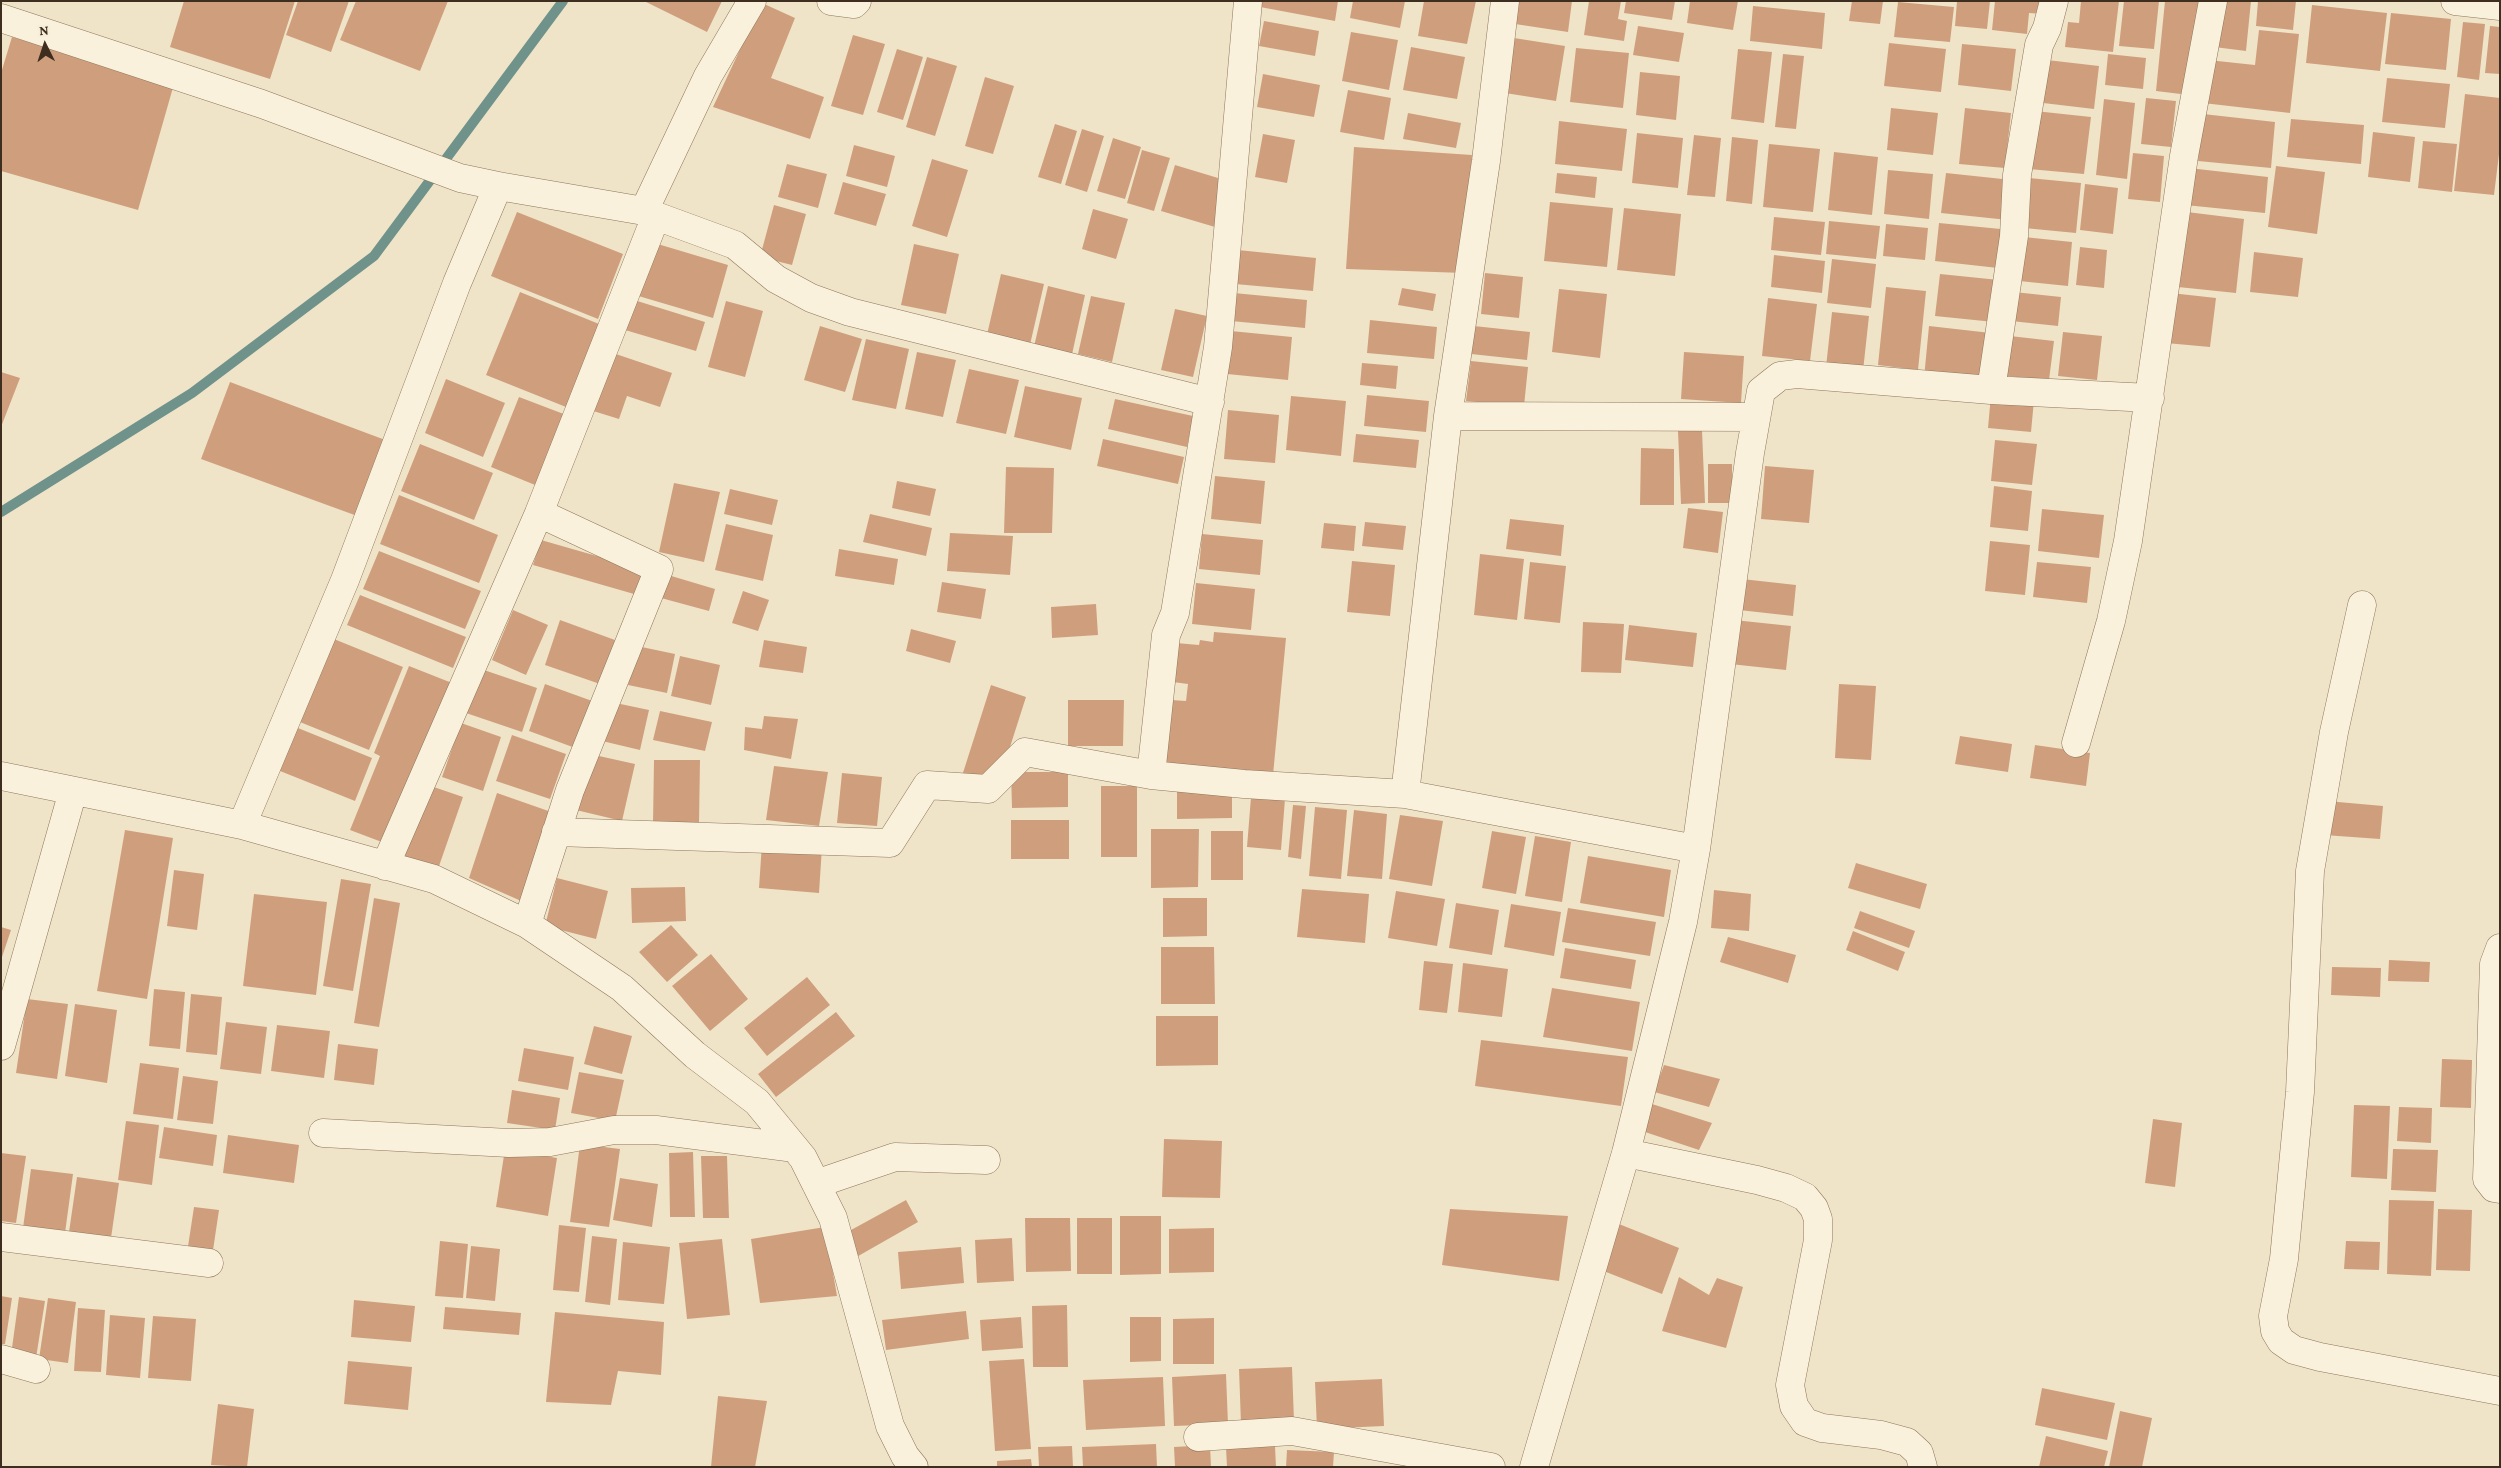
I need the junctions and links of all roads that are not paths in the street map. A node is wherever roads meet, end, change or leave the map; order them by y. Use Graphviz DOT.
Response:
graph roads {
  1 [pos="752,1"];
  2 [pos="830,1"];
  3 [pos="857,1"];
  4 [pos="1248,1"];
  5 [pos="1506,1"];
  6 [pos="2054,1"];
  7 [pos="2213,1"];
  8 [pos="2455,1"];
  9 [pos="2500,6"];
  10 [pos="1,18"];
  11 [pos="498,186"];
  12 [pos="650,214"];
  13 [pos="1991,390"];
  14 [pos="2150,398"];
  15 [pos="1210,402"];
  16 [pos="1448,416"];
  17 [pos="1755,417"];
  18 [pos="539,514"];
  19 [pos="2362,605"];
  20 [pos="2076,743"];
  21 [pos="1151,775"];
  22 [pos="1,776"];
  23 [pos="73,791"];
  24 [pos="1405,794"];
  25 [pos="242,825"];
  26 [pos="556,832"];
  27 [pos="1696,849"];
  28 [pos="385,866"];
  29 [pos="527,924"];
  30 [pos="2500,948"];
  31 [pos="1,1046"];
  32 [pos="323,1133"];
  33 [pos="795,1148"];
  34 [pos="1626,1153"];
  35 [pos="986,1160"];
  36 [pos="816,1184"];
  37 [pos="2500,1189"];
  38 [pos="1,1237"];
  39 [pos="209,1263"];
  40 [pos="1,1359"];
  41 [pos="36,1369"];
  42 [pos="2500,1392"];
  43 [pos="1198,1437"];
  44 [pos="914,1467"];
  45 [pos="1491,1467"];
  46 [pos="1534,1467"];
  47 [pos="1923,1467"];
  1 -- 12 [label="street"];
  2 -- 3 [label="street"];
  4 -- 15 [label="street"];
  5 -- 16 [label="street"];
  6 -- 13 [label="street"];
  7 -- 14 [label="street"];
  8 -- 9 [label="street"];
  10 -- 11 [label="street"];
  11 -- 12 [label="street"];
  11 -- 25 [label="street"];
  12 -- 15 [label="street"];
  12 -- 18 [label="street"];
  13 -- 14 [label="street"];
  13 -- 17 [label="street"];
  14 -- 20 [label="street"];
  15 -- 21 [label="street"];
  16 -- 17 [label="street"];
  16 -- 24 [label="street"];
  17 -- 27 [label="street"];
  18 -- 26 [label="street"];
  18 -- 28 [label="street"];
  19 -- 42 [label="street"];
  21 -- 24 [label="street"];
  21 -- 26 [label="street"];
  22 -- 23 [label="street"];
  23 -- 25 [label="street"];
  23 -- 31 [label="street"];
  24 -- 27 [label="street"];
  25 -- 28 [label="street"];
  26 -- 29 [label="street"];
  27 -- 34 [label="street"];
  28 -- 29 [label="street"];
  29 -- 33 [label="street"];
  30 -- 37 [label="street"];
  32 -- 33 [label="street"];
  33 -- 36 [label="street"];
  34 -- 46 [label="street"];
  34 -- 47 [label="street"];
  35 -- 36 [label="street"];
  36 -- 44 [label="street"];
  38 -- 39 [label="street"];
  40 -- 41 [label="street"];
  43 -- 45 [label="street"];
}
